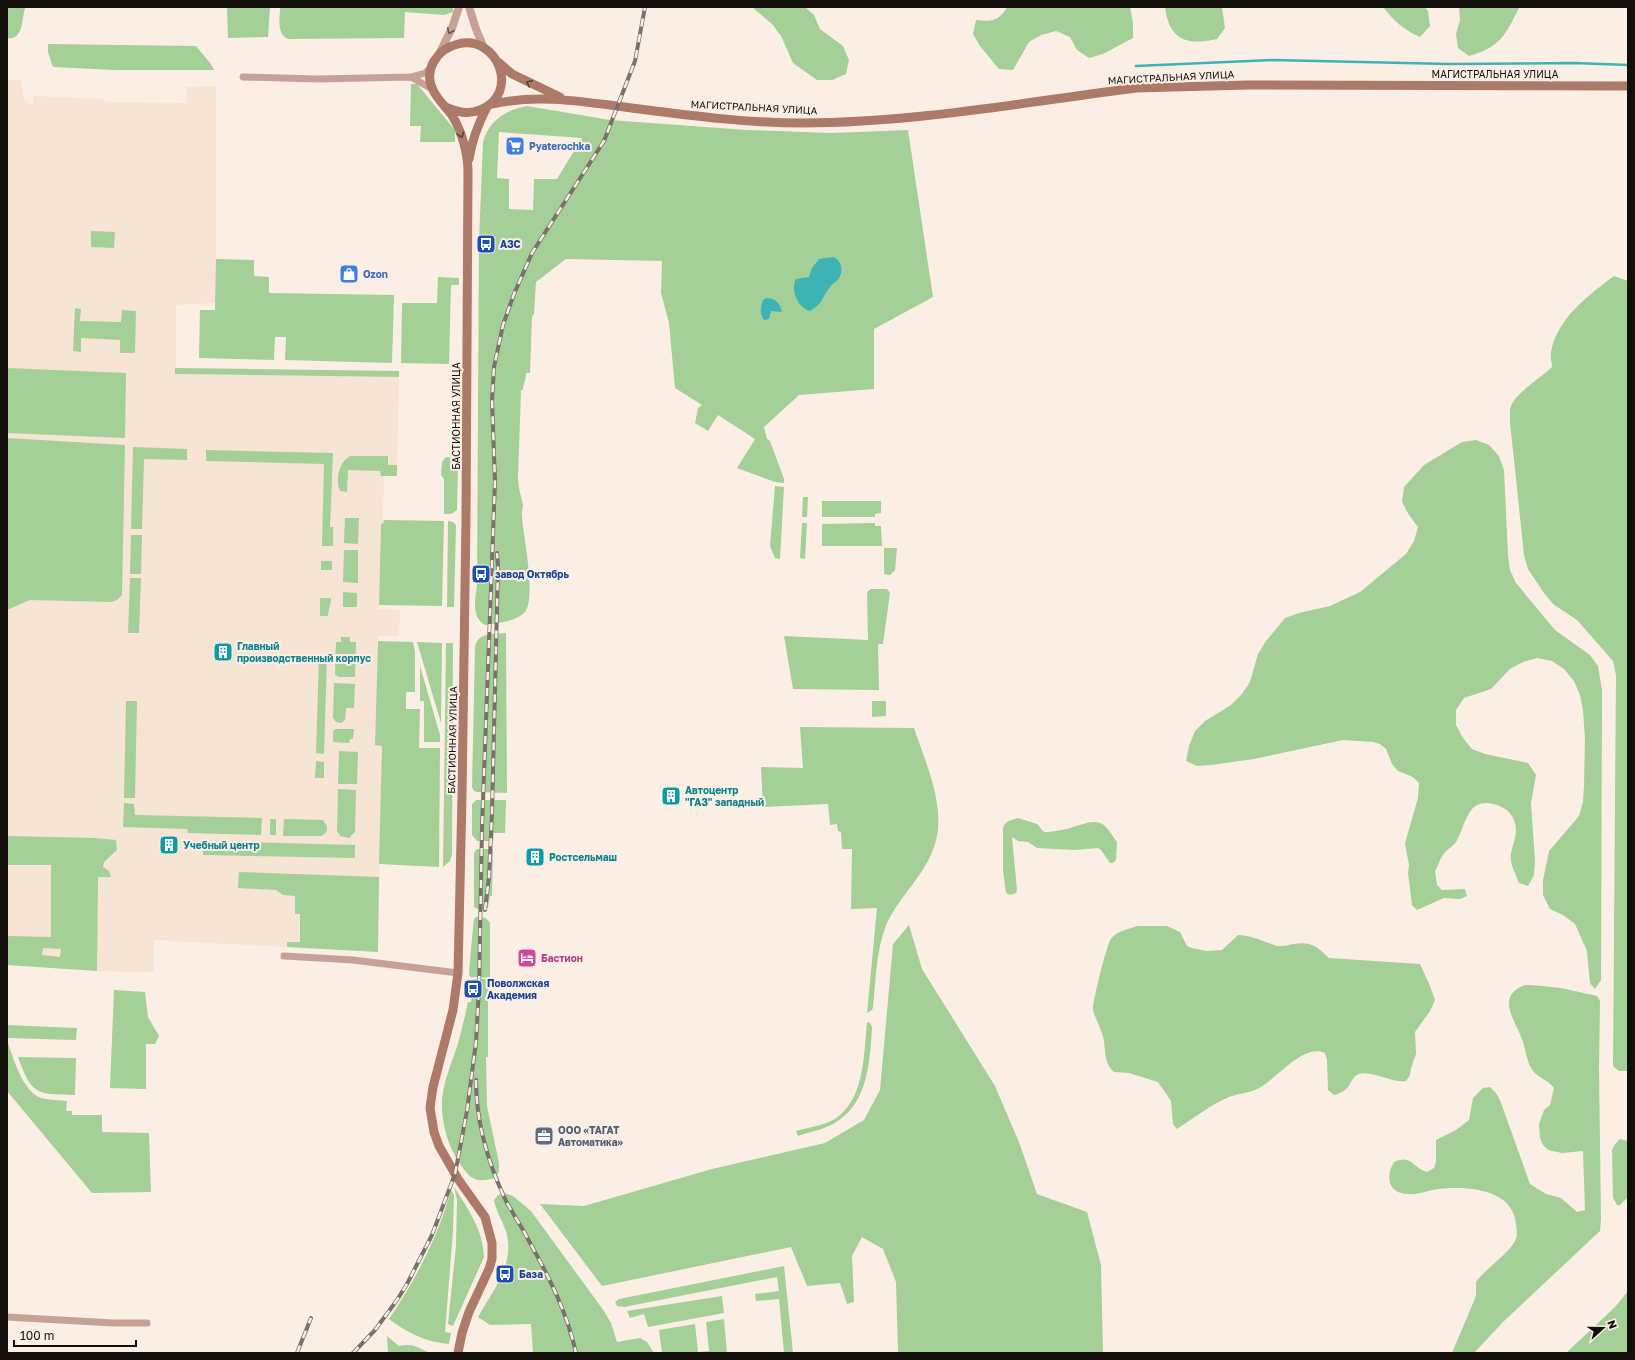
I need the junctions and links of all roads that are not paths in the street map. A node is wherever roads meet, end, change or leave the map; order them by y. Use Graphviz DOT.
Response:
graph roads {
  1 [pos="459,7"];
  2 [pos="468,7"];
  3 [pos="484,48"];
  4 [pos="439,54"];
  5 [pos="497,62"];
  6 [pos="430,69"];
  7 [pos="243,77"];
  8 [pos="411,77"];
  9 [pos="1628,86"];
  10 [pos="432,89"];
  11 [pos="565,99"];
  12 [pos="489,106"];
  13 [pos="445,107"];
  14 [pos="468,166"];
  15 [pos="284,956"];
  16 [pos="458,973"];
  17 [pos="7,1317"];
  18 [pos="147,1323"];
  19 [pos="458,1353"];
  1 -- 4 [label="street, one-way"];
  2 -- 3 [label="street"];
  3 -- 4 [label="main road"];
  3 -- 5 [label="main road"];
  4 -- 6 [label="main road"];
  11 -- 5 [label="main road, one-way"];
  5 -- 12 [label="main road"];
  6 -- 8 [label="street"];
  6 -- 10 [label="main road"];
  7 -- 8 [label="street"];
  8 -- 10 [label="street"];
  9 -- 11 [label="main road, МАГИСТРАЛЬНАЯ УЛИЦА"];
  10 -- 13 [label="main road"];
  11 -- 12 [label="main road"];
  12 -- 13 [label="main road"];
  12 -- 14 [label="main road"];
  13 -- 14 [label="main road, БАСТИОННАЯ УЛИЦА, one-way"];
  14 -- 16 [label="main road, БАСТИОННАЯ УЛИЦА"];
  15 -- 16 [label="street"];
  16 -- 19 [label="main road, БАСТИОННАЯ УЛИЦА"];
  17 -- 18 [label="street"];
}
